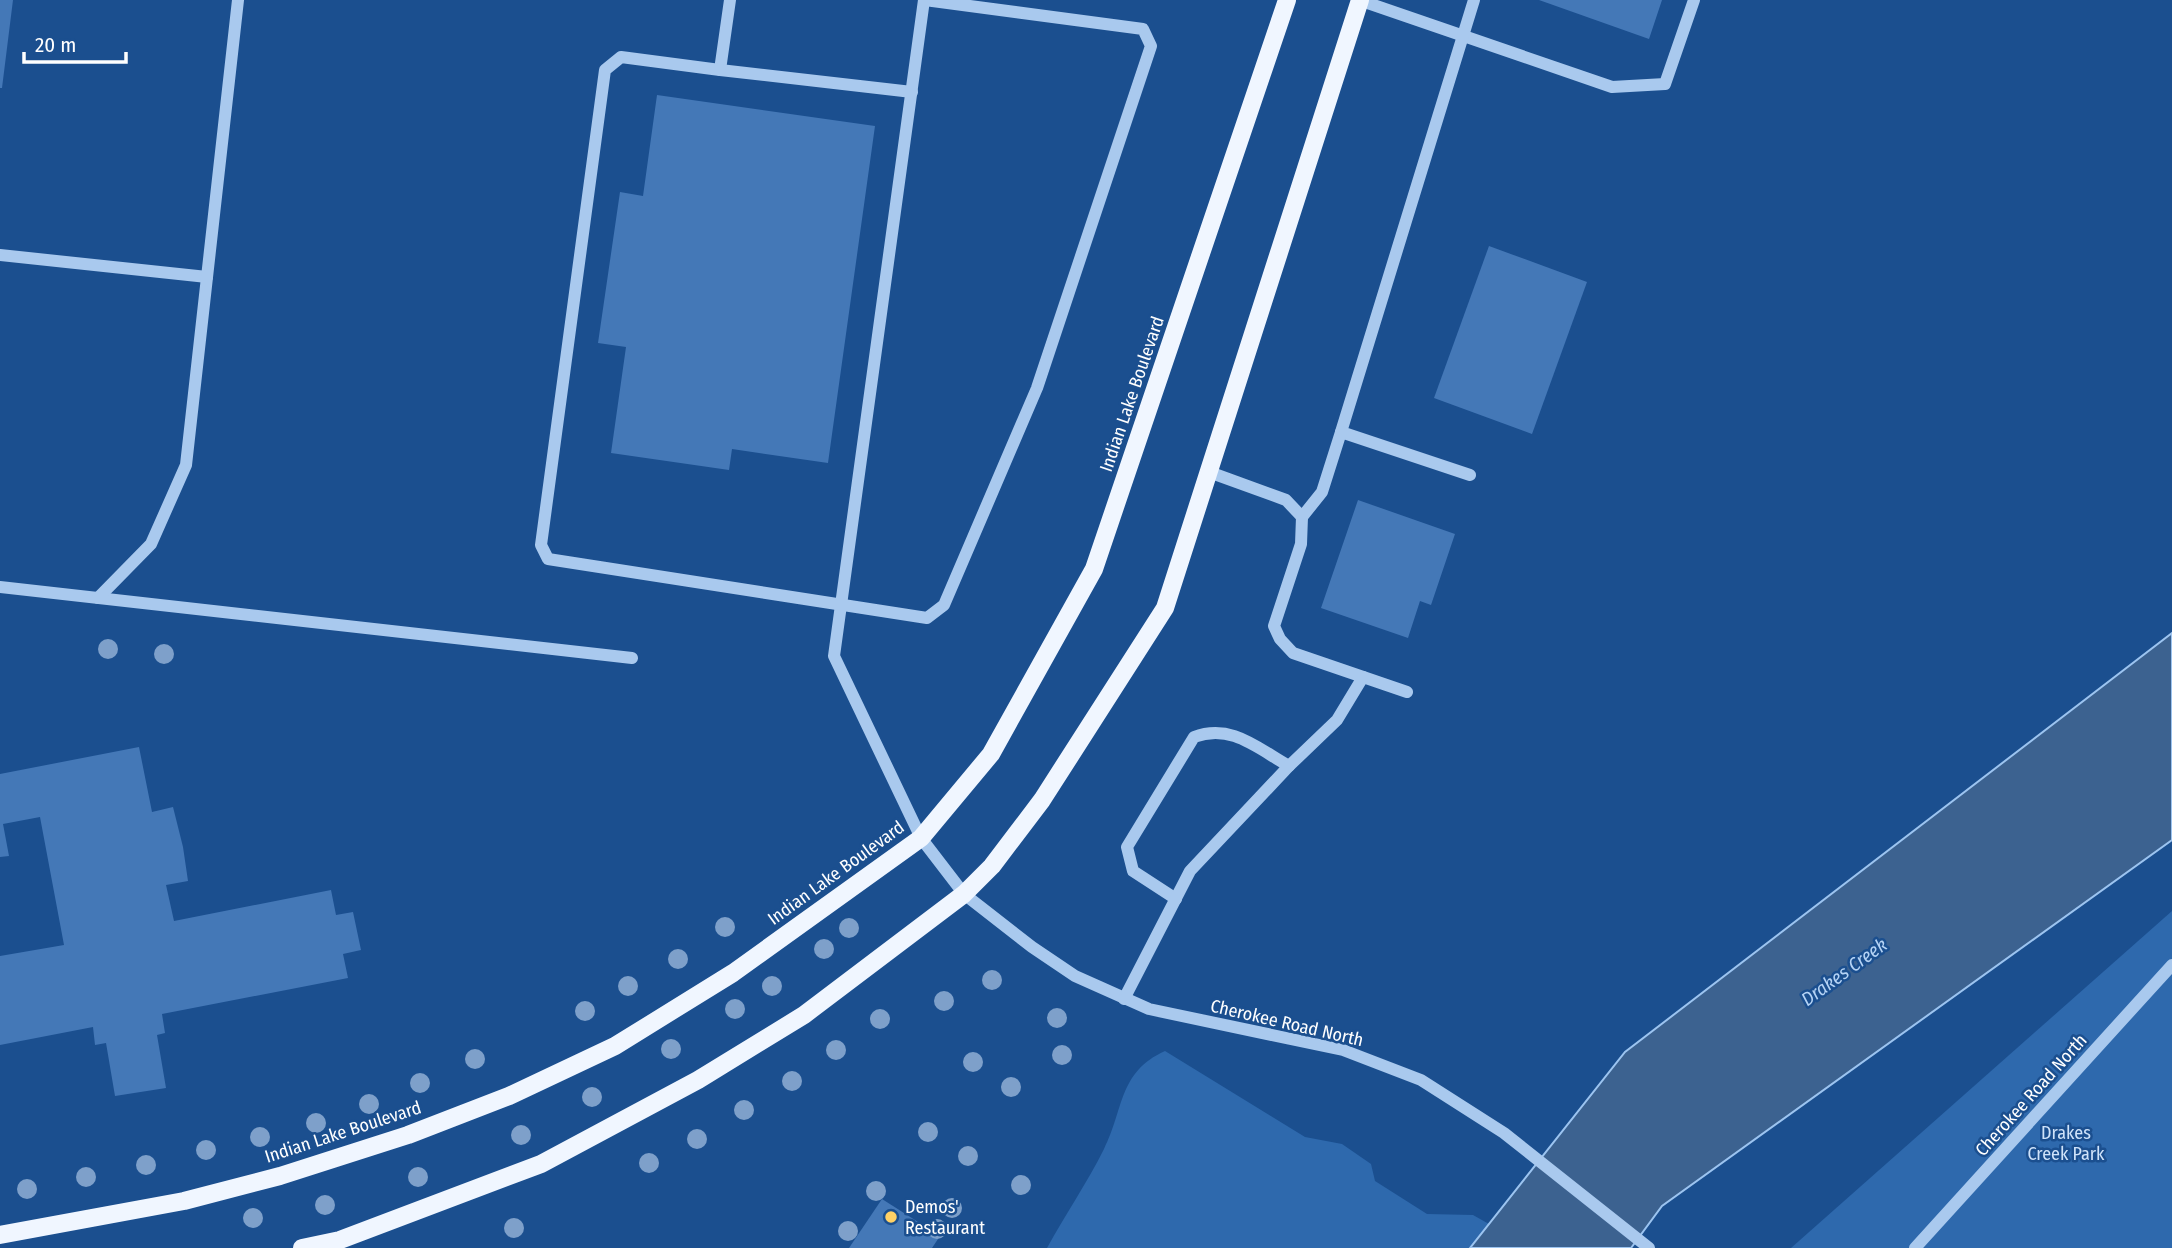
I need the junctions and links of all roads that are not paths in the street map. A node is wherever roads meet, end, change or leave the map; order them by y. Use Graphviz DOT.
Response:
graph roads {
  1 [pos="238,0"];
  2 [pos="730,0"];
  3 [pos="925,0"];
  4 [pos="1287,0"];
  5 [pos="1360,0"];
  6 [pos="1474,0"];
  7 [pos="1694,0"];
  8 [pos="1463,37"];
  9 [pos="720,70"];
  10 [pos="912,92"];
  11 [pos="0,256"];
  12 [pos="207,277"];
  13 [pos="1341,432"];
  14 [pos="1209,472"];
  15 [pos="1471,475"];
  16 [pos="1302,517"];
  17 [pos="0,587"];
  18 [pos="98,598"];
  19 [pos="839,604"];
  20 [pos="632,658"];
  21 [pos="1363,677"];
  22 [pos="1407,692"];
  23 [pos="1289,766"];
  24 [pos="921,838"];
  25 [pos="964,894"];
  26 [pos="1176,899"];
  27 [pos="2172,965"];
  28 [pos="1124,999"];
  29 [pos="0,1235"];
  30 [pos="302,1248"];
  31 [pos="1649,1248"];
  32 [pos="1915,1248"];
  1 -- 12 [label="street"];
  2 -- 9 [label="street"];
  3 -- 10 [label="street, Cherokee Road North"];
  3 -- 19 [label="street"];
  4 -- 24 [label="main road, Indian Lake Boulevard"];
  5 -- 8 [label="street"];
  5 -- 14 [label="main road"];
  6 -- 8 [label="street"];
  7 -- 8 [label="street"];
  8 -- 13 [label="street"];
  9 -- 10 [label="street"];
  9 -- 19 [label="street"];
  10 -- 19 [label="street, Cherokee Road North"];
  11 -- 12 [label="street"];
  12 -- 18 [label="street"];
  13 -- 15 [label="street"];
  13 -- 16 [label="street"];
  14 -- 16 [label="street"];
  14 -- 25 [label="main road"];
  16 -- 21 [label="street"];
  17 -- 18 [label="street"];
  18 -- 20 [label="street"];
  19 -- 24 [label="street, Cherokee Road North"];
  21 -- 22 [label="street"];
  21 -- 23 [label="street"];
  23 -- 26 [label="street"];
  23 -- 26 [label="street"];
  24 -- 25 [label="street, Cherokee Road North"];
  24 -- 29 [label="main road, Indian Lake Boulevard"];
  25 -- 28 [label="street, Cherokee Road North"];
  25 -- 30 [label="main road"];
  26 -- 28 [label="street"];
  27 -- 32 [label="street, Cherokee Road North"];
  28 -- 31 [label="street, Cherokee Road North"];
}
